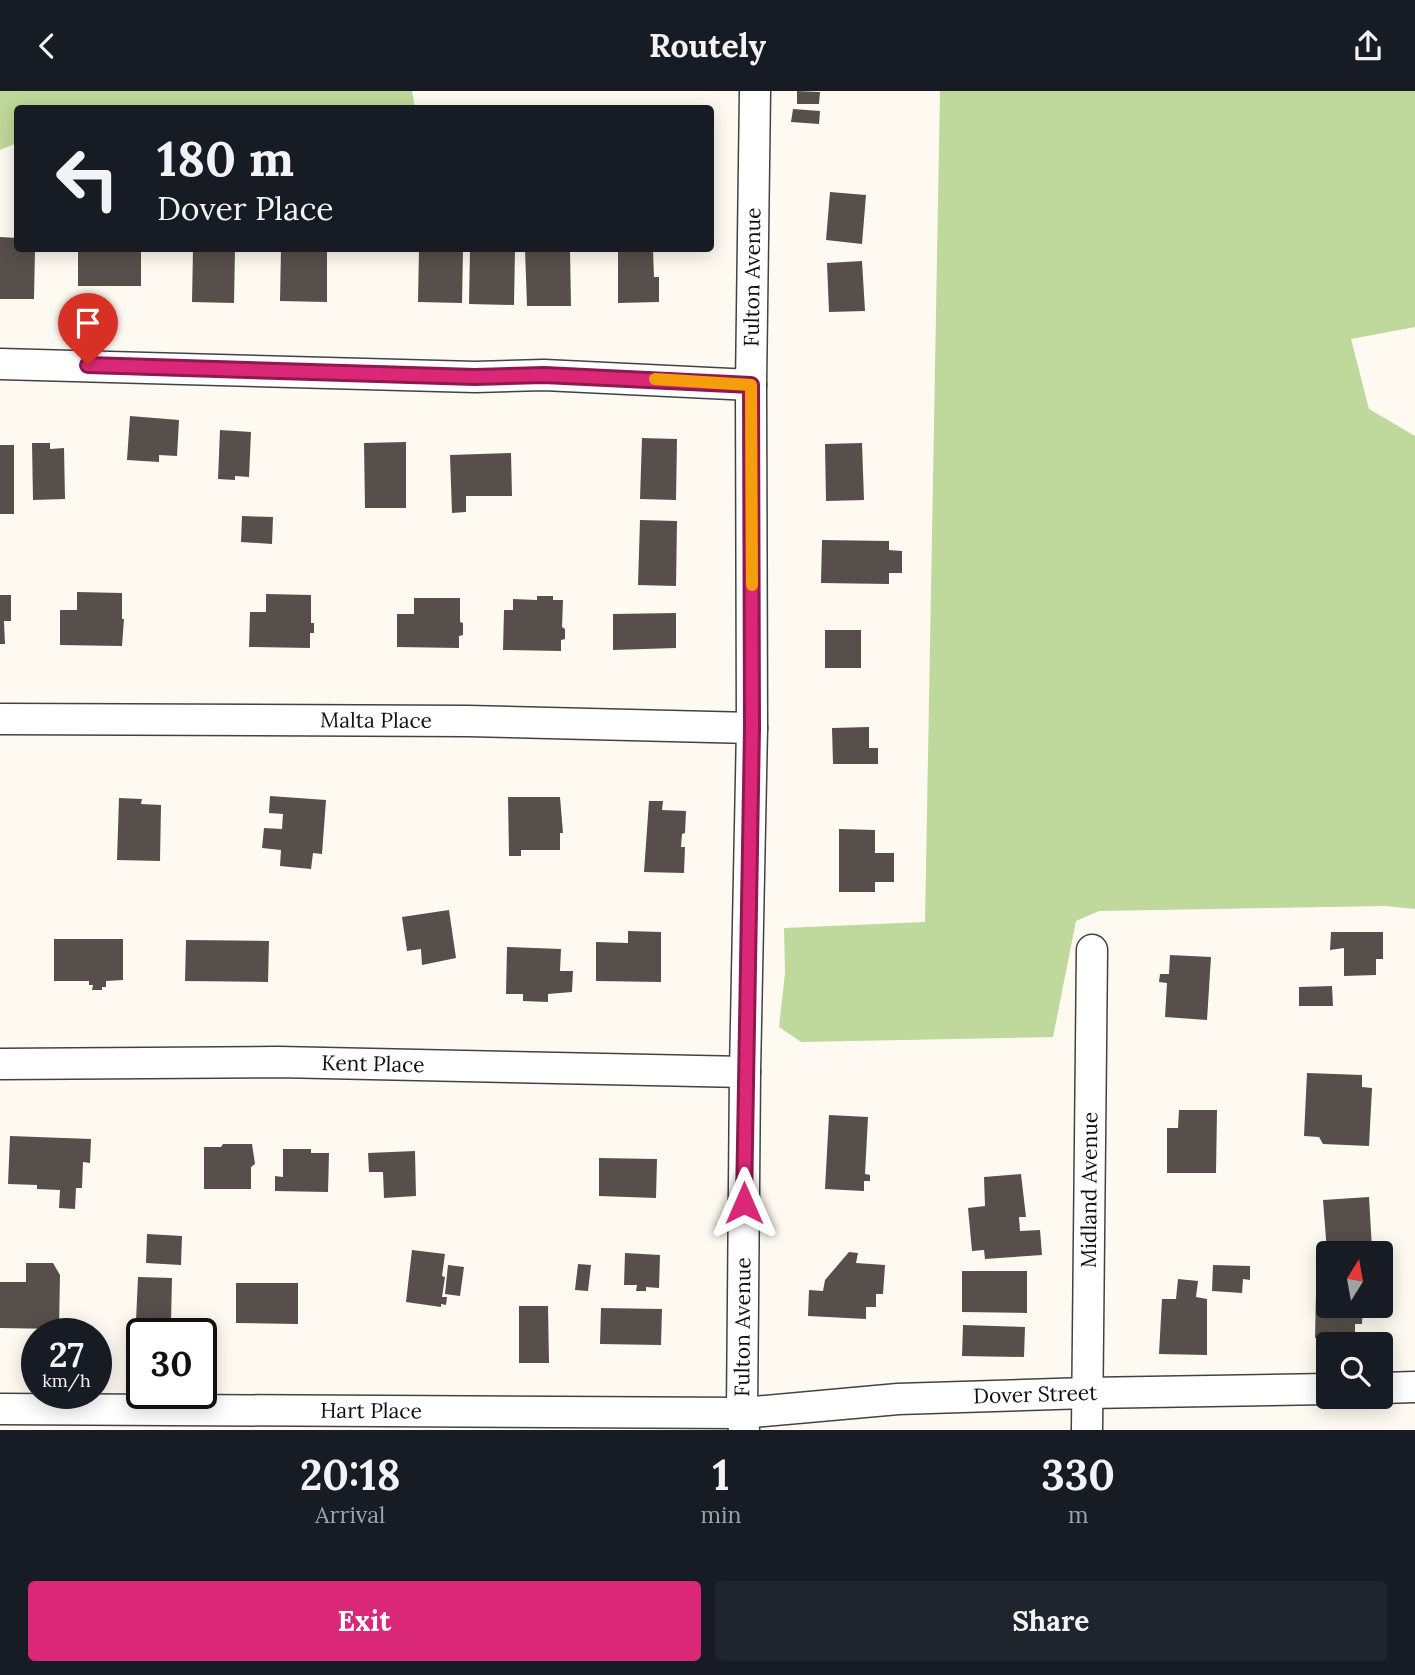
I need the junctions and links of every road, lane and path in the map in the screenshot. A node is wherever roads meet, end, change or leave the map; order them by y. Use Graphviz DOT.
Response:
graph roads {
  1 [pos="755,91"];
  2 [pos="0,364"];
  3 [pos="751,385"];
  4 [pos="0,719"];
  5 [pos="752,728"];
  6 [pos="1092,950"];
  7 [pos="0,1063"];
  8 [pos="745,1072"];
  9 [pos="1415,1387"];
  10 [pos="1393,1388"];
  11 [pos="1316,1389"];
  12 [pos="1087,1393"];
  13 [pos="0,1409"];
  14 [pos="743,1422"];
  15 [pos="1087,1430"];
  1 -- 3 [label="street, Fulton Avenue"];
  2 -- 3 [label="street"];
  3 -- 5 [label="street, Fulton Avenue"];
  4 -- 5 [label="street, Malta Place"];
  5 -- 8 [label="street, Fulton Avenue"];
  6 -- 12 [label="street, Midland Avenue"];
  7 -- 8 [label="street, Kent Place"];
  8 -- 14 [label="street, Fulton Avenue"];
  9 -- 10 [label="street"];
  11 -- 12 [label="street, Dover Street"];
  12 -- 14 [label="street, Dover Street"];
  12 -- 15 [label="street, Midland Avenue"];
  13 -- 14 [label="street, Hart Place"];
}
